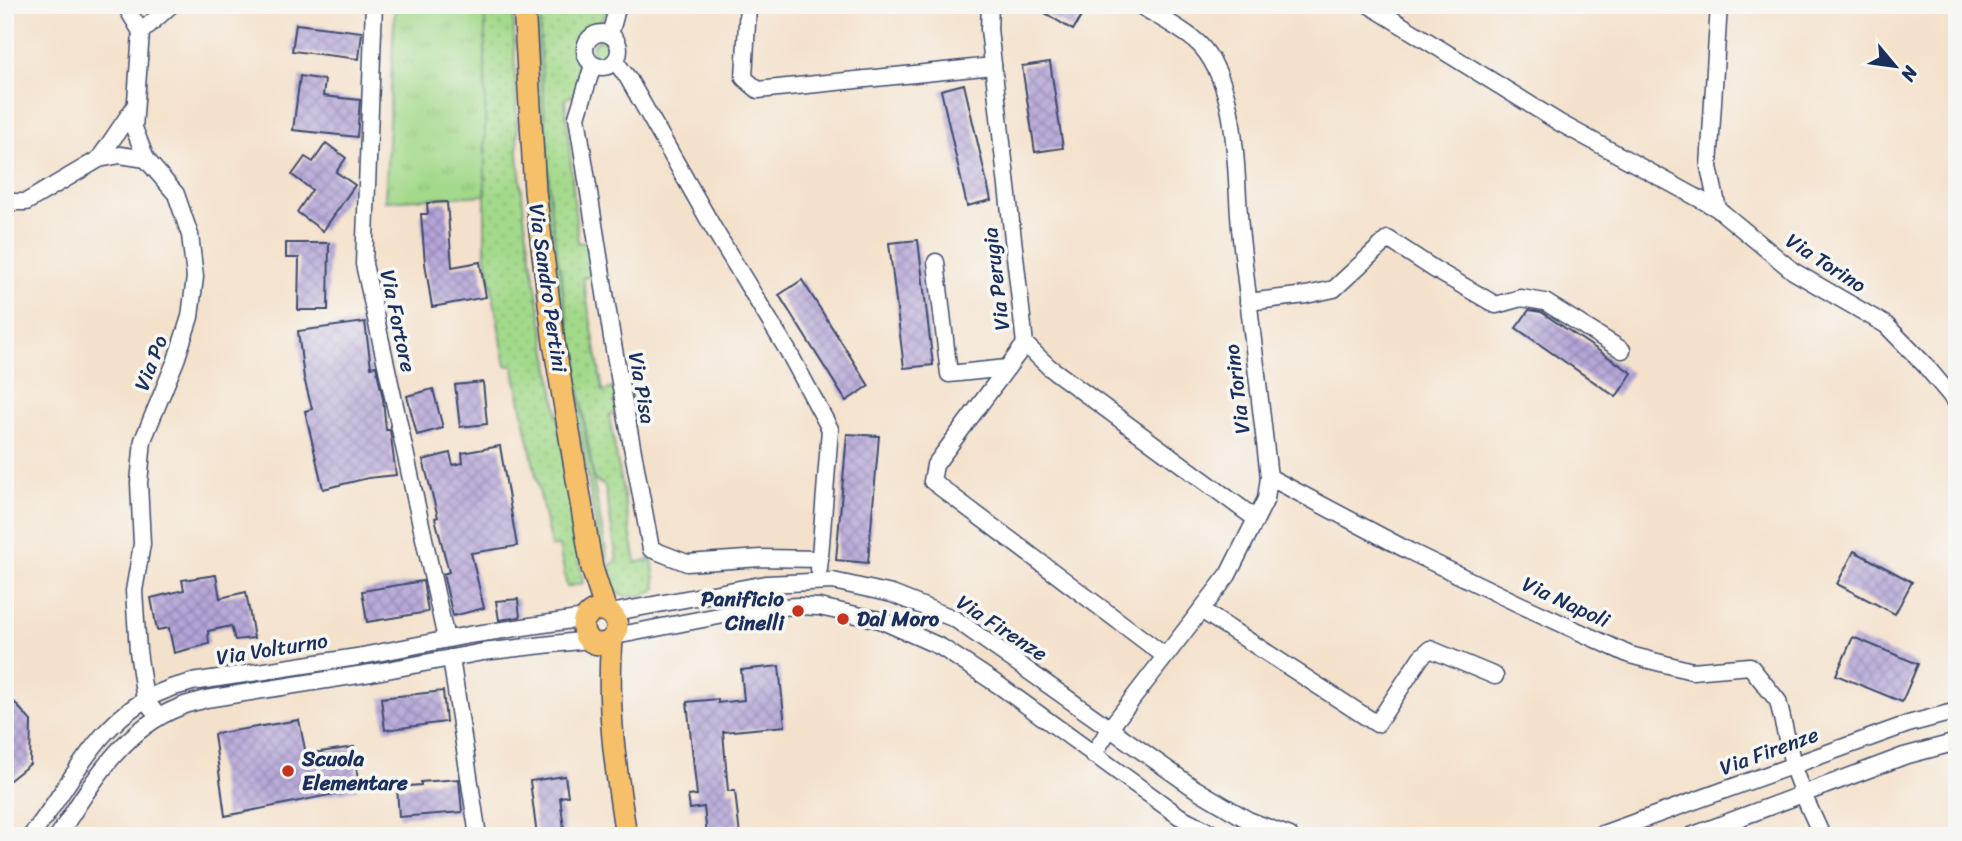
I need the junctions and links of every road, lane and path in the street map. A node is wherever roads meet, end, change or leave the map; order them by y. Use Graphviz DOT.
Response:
graph roads {
  1 [pos="125,5"];
  2 [pos="171,5"];
  3 [pos="374,5"];
  4 [pos="524,5"];
  5 [pos="618,5"];
  6 [pos="748,5"];
  7 [pos="990,5"];
  8 [pos="1139,5"];
  9 [pos="1369,5"];
  10 [pos="1719,5"];
  11 [pos="142,32"];
  12 [pos="610,36"];
  13 [pos="615,61"];
  14 [pos="593,65"];
  15 [pos="993,66"];
  16 [pos="136,105"];
  17 [pos="99,159"];
  18 [pos="146,159"];
  19 [pos="5,202"];
  20 [pos="1718,209"];
  21 [pos="936,262"];
  22 [pos="1248,302"];
  23 [pos="1025,344"];
  24 [pos="1622,351"];
  25 [pos="1007,368"];
  26 [pos="1957,403"];
  27 [pos="1269,477"];
  28 [pos="1256,519"];
  29 [pos="820,559"];
  30 [pos="818,582"];
  31 [pos="1200,610"];
  32 [pos="597,614"];
  33 [pos="446,639"];
  34 [pos="602,640"];
  35 [pos="1166,656"];
  36 [pos="450,658"];
  37 [pos="1495,676"];
  38 [pos="145,700"];
  39 [pos="1957,711"];
  40 [pos="159,717"];
  41 [pos="1110,728"];
  42 [pos="1957,742"];
  43 [pos="1093,755"];
  44 [pos="1794,769"];
  45 [pos="1803,794"];
  46 [pos="31,836"];
  47 [pos="58,836"];
  48 [pos="478,836"];
  49 [pos="626,836"];
  50 [pos="1217,836"];
  51 [pos="1290,836"];
  52 [pos="1597,836"];
  53 [pos="1691,836"];
  54 [pos="1822,836"];
  1 -- 11 [label="street"];
  2 -- 11 [label="street"];
  3 -- 33 [label="street, Via Fortore"];
  4 -- 32 [label="main road, Via Sandro Pertini"];
  5 -- 12 [label="street"];
  6 -- 15 [label="street"];
  7 -- 15 [label="street, Via Perugia"];
  8 -- 22 [label="street, Via Torino"];
  9 -- 20 [label="street, Via Torino"];
  10 -- 20 [label="street"];
  11 -- 16 [label="street, Via Po"];
  12 -- 13 [label="street"];
  12 -- 14 [label="street"];
  13 -- 14 [label="street"];
  13 -- 29 [label="street"];
  14 -- 29 [label="street, Via Pisa"];
  15 -- 23 [label="street, Via Perugia"];
  16 -- 17 [label="street"];
  16 -- 18 [label="street, Via Po"];
  17 -- 18 [label="street"];
  17 -- 19 [label="street"];
  18 -- 38 [label="street, Via Po"];
  20 -- 26 [label="street, Via Torino"];
  21 -- 25 [label="street"];
  22 -- 24 [label="street"];
  22 -- 27 [label="street, Via Torino"];
  23 -- 25 [label="street"];
  23 -- 28 [label="street, Via Perugia"];
  25 -- 35 [label="street"];
  27 -- 28 [label="street, Via Torino"];
  27 -- 44 [label="street, Via Napoli"];
  28 -- 31 [label="street, Via Torino"];
  29 -- 30 [label="street"];
  30 -- 32 [label="street, Via Firenze"];
  30 -- 41 [label="street, Via Firenze"];
  31 -- 35 [label="street, Via Torino"];
  31 -- 37 [label="street"];
  32 -- 33 [label="street, Via Volturno"];
  32 -- 34 [label="main road, Via Sandro Pertini"];
  32 -- 34 [label="main road, Via Sandro Pertini"];
  33 -- 38 [label="street, Via Volturno"];
  34 -- 36 [label="street, Via Volturno"];
  34 -- 43 [label="street"];
  34 -- 49 [label="main road, Via Sandro Pertini"];
  35 -- 41 [label="street, Via Torino"];
  36 -- 40 [label="street, Via Volturno"];
  36 -- 48 [label="street"];
  38 -- 40 [label="street"];
  38 -- 46 [label="street, Via Volturno"];
  39 -- 44 [label="street, Via Firenze"];
  40 -- 47 [label="street, Via Volturno"];
  41 -- 43 [label="street, Via Torino"];
  41 -- 51 [label="street, Via Firenze"];
  42 -- 45 [label="street"];
  43 -- 50 [label="street"];
  44 -- 45 [label="street"];
  44 -- 52 [label="street, Via Firenze"];
  45 -- 53 [label="street"];
  45 -- 54 [label="street"];
}
